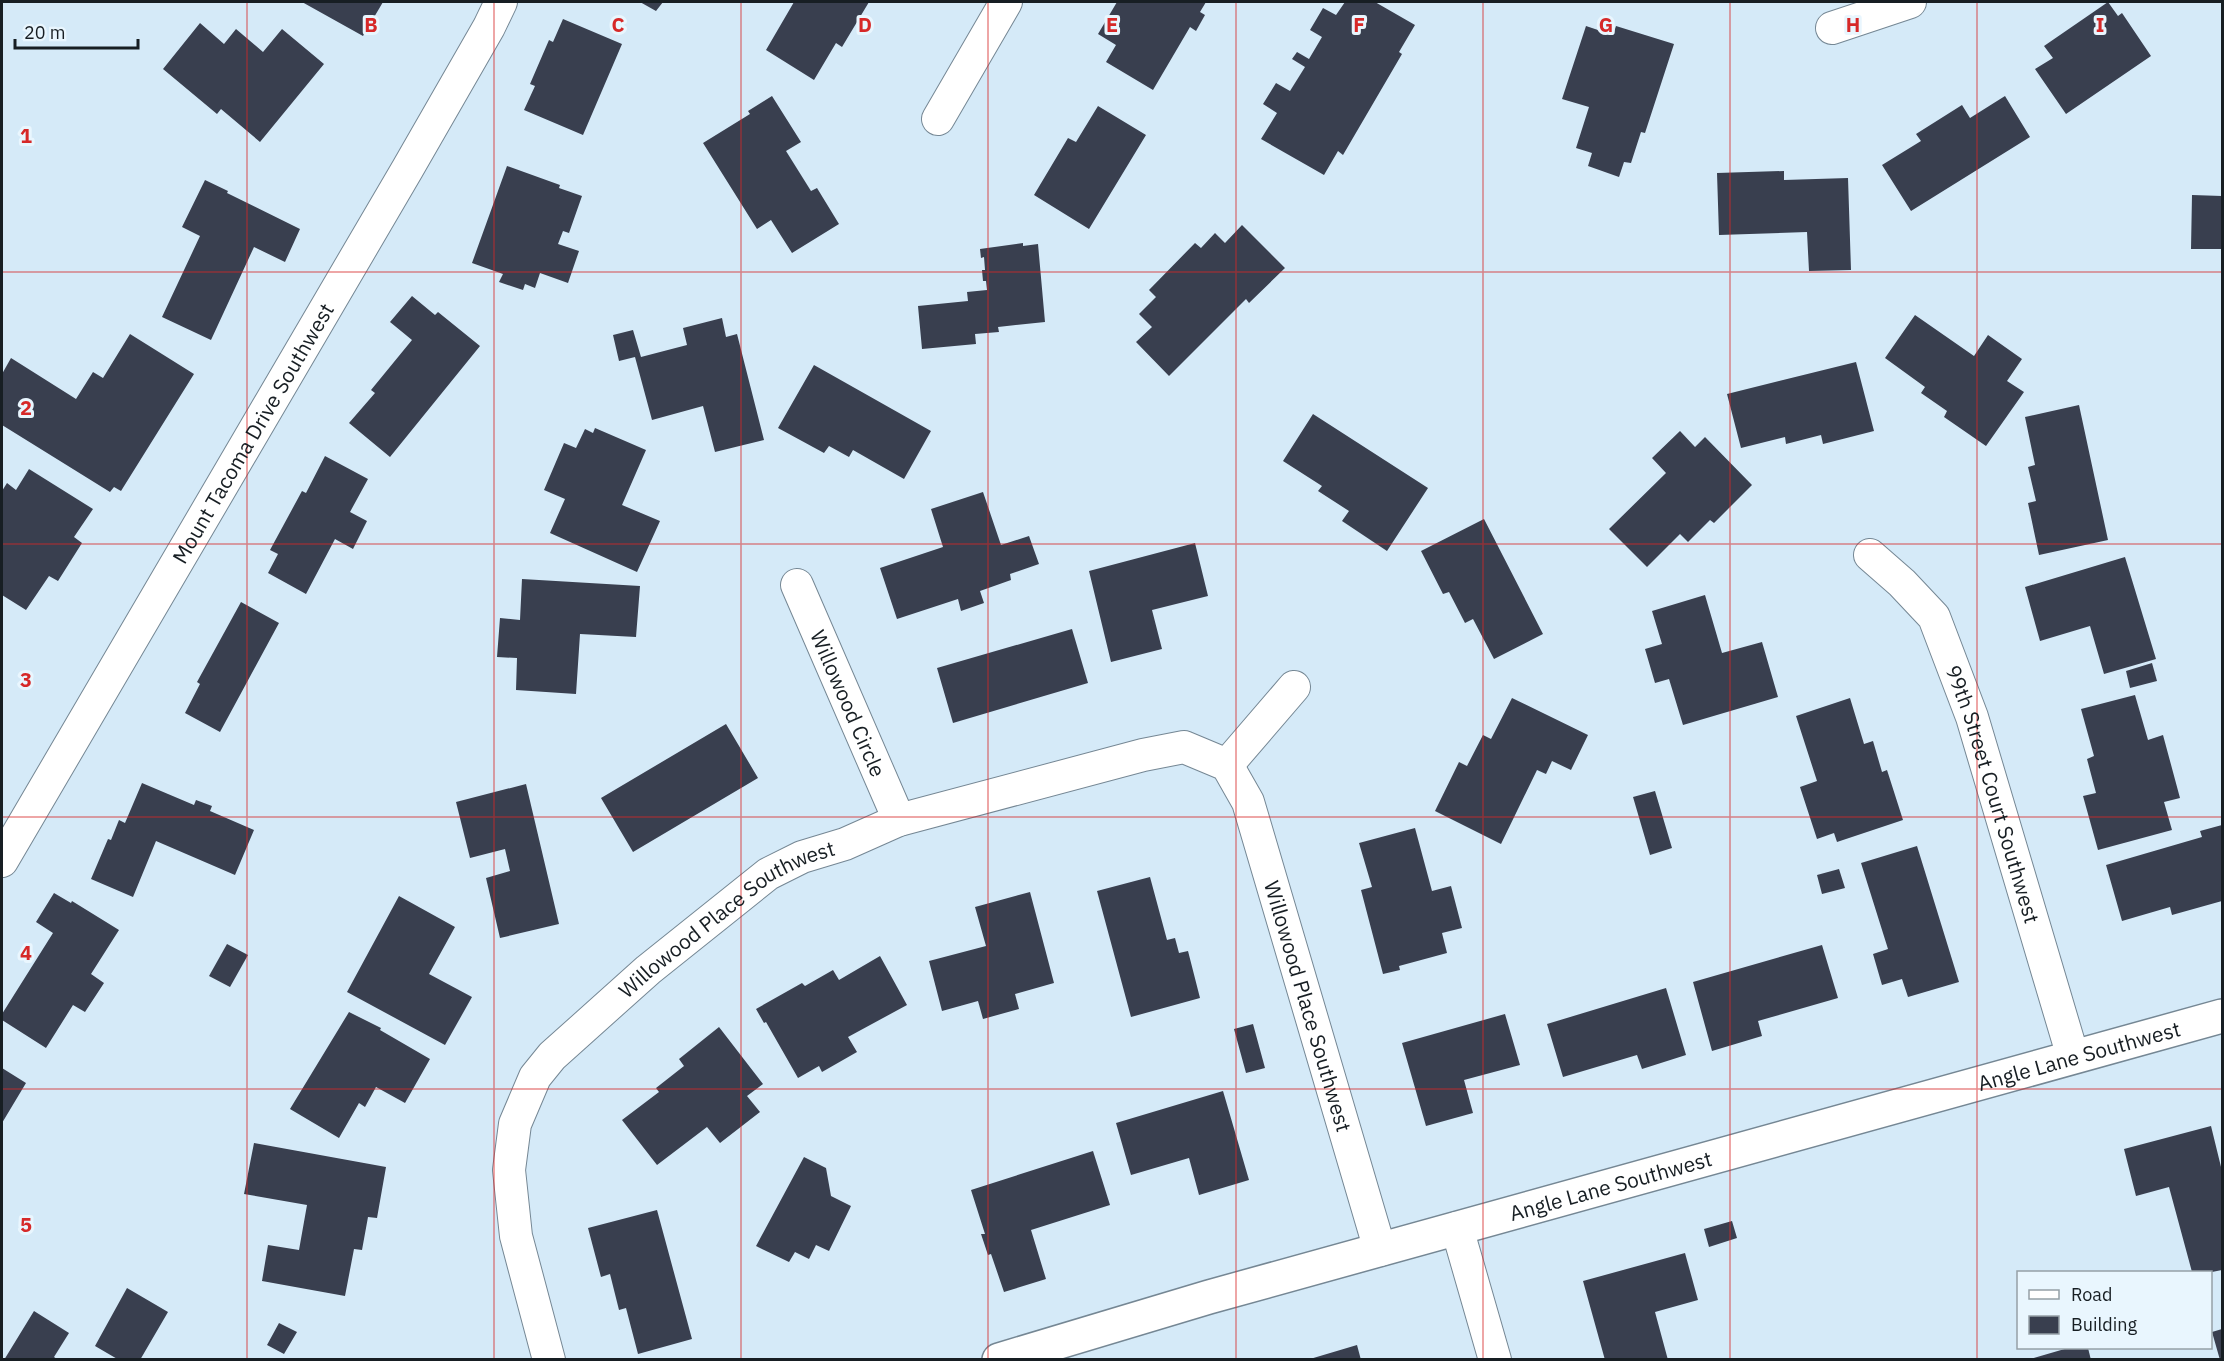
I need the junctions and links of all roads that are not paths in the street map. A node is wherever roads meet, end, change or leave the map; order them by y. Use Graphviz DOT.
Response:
graph roads {
  1 [pos="501,2"];
  2 [pos="1006,2"];
  3 [pos="1910,2"];
  4 [pos="1832,28"];
  5 [pos="938,119"];
  6 [pos="1870,555"];
  7 [pos="797,585"];
  8 [pos="1294,687"];
  9 [pos="1227,765"];
  10 [pos="899,820"];
  11 [pos="2,861"];
  12 [pos="2223,1016"];
  13 [pos="2073,1057"];
  14 [pos="1458,1228"];
  15 [pos="1380,1250"];
  16 [pos="549,1359"];
  17 [pos="999,1359"];
  18 [pos="1495,1359"];
  1 -- 11 [label="street, Mount Tacoma Drive Southwest"];
  2 -- 5 [label="street"];
  3 -- 4 [label="street"];
  6 -- 13 [label="street, 99th Street Court Southwest"];
  7 -- 10 [label="street, Willowood Circle"];
  8 -- 9 [label="street"];
  9 -- 10 [label="street, Willowood Place Southwest"];
  9 -- 15 [label="street, Willowood Place Southwest"];
  10 -- 16 [label="street, Willowood Place Southwest"];
  12 -- 13 [label="street, Angle Lane Southwest"];
  13 -- 14 [label="street, Angle Lane Southwest"];
  14 -- 15 [label="street, Angle Lane Southwest"];
  14 -- 18 [label="street"];
  15 -- 17 [label="street, Angle Lane Southwest"];
}
